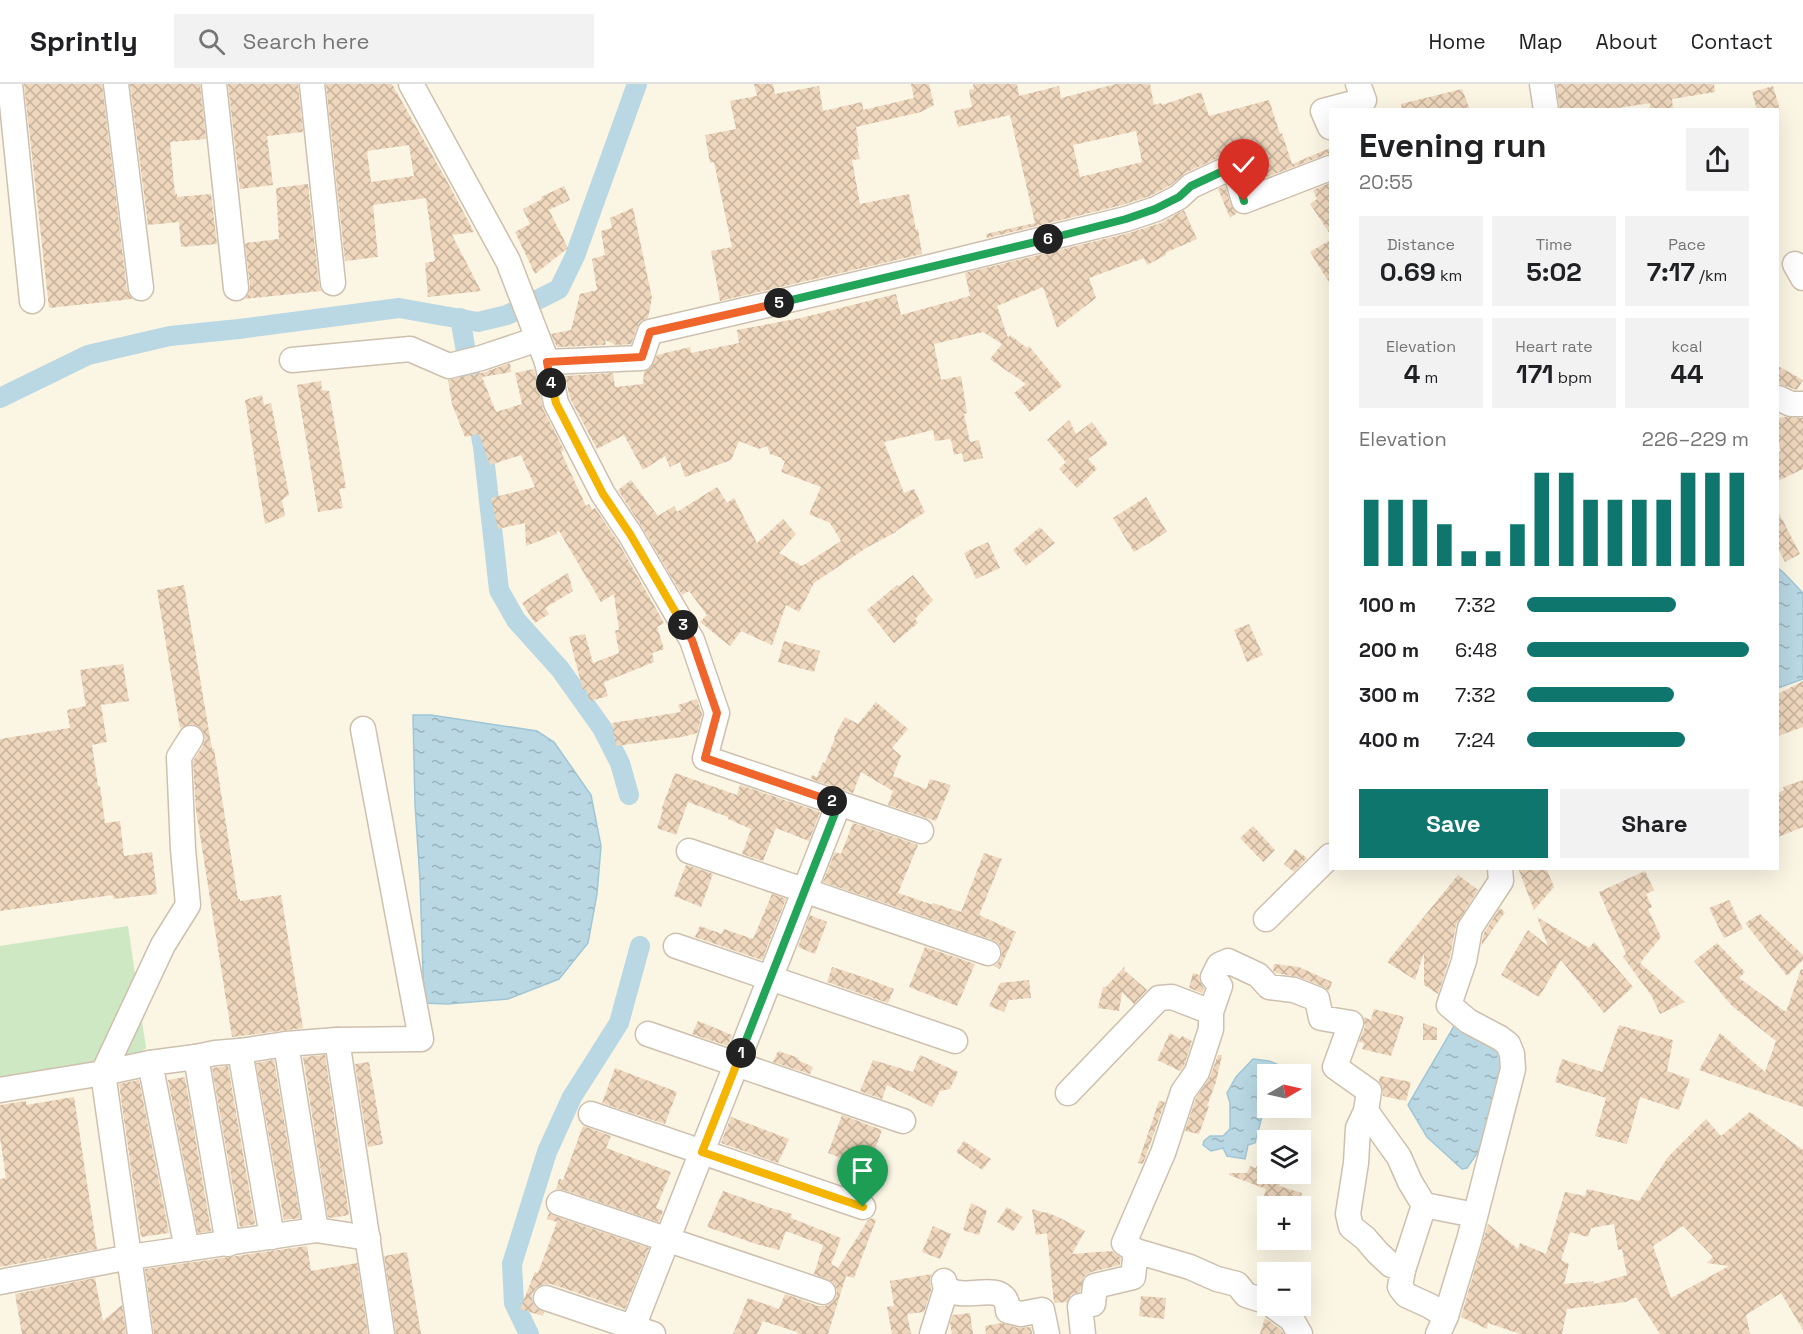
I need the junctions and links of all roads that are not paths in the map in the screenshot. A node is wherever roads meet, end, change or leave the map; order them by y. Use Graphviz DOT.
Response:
graph roads {
  1 [pos="10,84"];
  2 [pos="116,84"];
  3 [pos="214,84"];
  4 [pos="312,84"];
  5 [pos="411,84"];
  6 [pos="1358,84"];
  7 [pos="1542,84"];
  8 [pos="1334,108"];
  9 [pos="1546,108"];
  10 [pos="1329,109"];
  11 [pos="1329,124"];
  12 [pos="1329,168"];
  13 [pos="333,283"];
  14 [pos="141,288"];
  15 [pos="236,288"];
  16 [pos="32,301"];
  17 [pos="536,334"];
  18 [pos="292,360"];
  19 [pos="547,362"];
  20 [pos="1779,398"];
  21 [pos="1803,404"];
  22 [pos="363,729"];
  23 [pos="191,738"];
  24 [pos="839,803"];
  25 [pos="921,831"];
  26 [pos="689,851"];
  27 [pos="1329,857"];
  28 [pos="1500,870"];
  29 [pos="805,890"];
  30 [pos="1266,919"];
  31 [pos="676,946"];
  32 [pos="988,953"];
  33 [pos="770,978"];
  34 [pos="1211,1012"];
  35 [pos="648,1034"];
  36 [pos="337,1040"];
  37 [pos="955,1041"];
  38 [pos="286,1044"];
  39 [pos="240,1051"];
  40 [pos="196,1057"];
  41 [pos="150,1063"];
  42 [pos="736,1064"];
  43 [pos="103,1073"];
  44 [pos="0,1090"];
  45 [pos="1068,1093"];
  46 [pos="1366,1111"];
  47 [pos="591,1114"];
  48 [pos="903,1121"];
  49 [pos="702,1152"];
  50 [pos="559,1203"];
  51 [pos="1424,1205"];
  52 [pos="863,1207"];
  53 [pos="1475,1215"];
  54 [pos="316,1230"];
  55 [pos="272,1238"];
  56 [pos="368,1238"];
  57 [pos="667,1240"];
  58 [pos="228,1244"];
  59 [pos="187,1249"];
  60 [pos="1136,1251"];
  61 [pos="130,1257"];
  62 [pos="1403,1270"];
  63 [pos="0,1282"];
  64 [pos="823,1292"];
  65 [pos="546,1298"];
  66 [pos="1257,1298"];
  67 [pos="1287,1316"];
  68 [pos="1442,1325"];
  69 [pos="643,1331"];
  70 [pos="140,1334"];
  71 [pos="382,1334"];
  72 [pos="932,1334"];
  73 [pos="1047,1334"];
  74 [pos="1083,1334"];
  75 [pos="1300,1334"];
  1 -- 16 [label="street"];
  2 -- 14 [label="street"];
  3 -- 15 [label="street"];
  4 -- 13 [label="street"];
  5 -- 17 [label="street"];
  6 -- 8 [label="street"];
  7 -- 9 [label="street"];
  10 -- 11 [label="street"];
  12 -- 19 [label="street"];
  17 -- 18 [label="street"];
  17 -- 19 [label="street"];
  19 -- 24 [label="street"];
  20 -- 21 [label="street"];
  22 -- 36 [label="street"];
  23 -- 43 [label="street"];
  24 -- 25 [label="street"];
  24 -- 29 [label="street"];
  26 -- 29 [label="street"];
  27 -- 30 [label="street"];
  28 -- 53 [label="street"];
  29 -- 32 [label="street"];
  29 -- 33 [label="street"];
  31 -- 33 [label="street"];
  33 -- 37 [label="street"];
  33 -- 42 [label="street"];
  34 -- 45 [label="street"];
  34 -- 46 [label="street"];
  34 -- 60 [label="street"];
  35 -- 42 [label="street"];
  36 -- 38 [label="street"];
  36 -- 56 [label="street"];
  38 -- 39 [label="street"];
  38 -- 54 [label="street"];
  39 -- 40 [label="street"];
  39 -- 55 [label="street"];
  40 -- 41 [label="street"];
  40 -- 58 [label="street"];
  41 -- 43 [label="street"];
  41 -- 59 [label="street"];
  42 -- 48 [label="street"];
  42 -- 49 [label="street"];
  43 -- 44 [label="street"];
  43 -- 61 [label="street"];
  46 -- 51 [label="street"];
  46 -- 62 [label="street"];
  47 -- 49 [label="street"];
  49 -- 52 [label="street"];
  49 -- 57 [label="street"];
  50 -- 57 [label="street"];
  51 -- 53 [label="street"];
  51 -- 62 [label="street"];
  53 -- 68 [label="street"];
  54 -- 55 [label="street"];
  54 -- 56 [label="street"];
  55 -- 58 [label="street"];
  56 -- 71 [label="street"];
  57 -- 64 [label="street"];
  57 -- 69 [label="street"];
  58 -- 59 [label="street"];
  59 -- 61 [label="street"];
  60 -- 66 [label="street"];
  60 -- 74 [label="street"];
  61 -- 63 [label="street"];
  61 -- 70 [label="street"];
  62 -- 68 [label="street"];
  65 -- 69 [label="street"];
  67 -- 75 [label="street"];
  72 -- 73 [label="street"];
}
